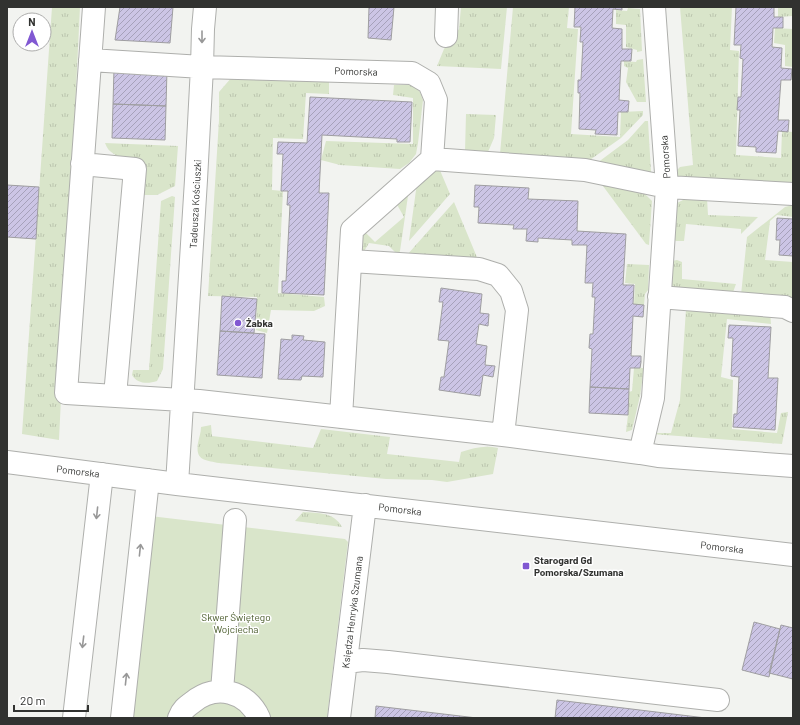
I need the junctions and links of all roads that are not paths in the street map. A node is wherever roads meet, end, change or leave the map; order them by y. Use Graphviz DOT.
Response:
graph roads {
  1 [pos="94,7"];
  2 [pos="205,7"];
  3 [pos="447,7"];
  4 [pos="654,7"];
  5 [pos="446,36"];
  6 [pos="90,60"];
  7 [pos="202,67"];
  8 [pos="432,159"];
  9 [pos="82,164"];
  10 [pos="667,187"];
  11 [pos="793,194"];
  12 [pos="351,261"];
  13 [pos="659,297"];
  14 [pos="793,312"];
  15 [pos="115,396"];
  16 [pos="183,401"];
  17 [pos="341,417"];
  18 [pos="503,435"];
  19 [pos="640,452"];
  20 [pos="7,462"];
  21 [pos="793,466"];
  22 [pos="102,474"];
  23 [pos="148,480"];
  24 [pos="177,484"];
  25 [pos="365,505"];
  26 [pos="235,520"];
  27 [pos="793,555"];
  28 [pos="346,662"];
  29 [pos="222,690"];
  30 [pos="718,700"];
  31 [pos="74,718"];
  32 [pos="122,718"];
  33 [pos="179,718"];
  34 [pos="259,718"];
  35 [pos="339,718"];
  1 -- 6 [label="street"];
  2 -- 7 [label="street, Tadeusza Kościuszki, one-way"];
  3 -- 5 [label="street"];
  4 -- 10 [label="street, Pomorska"];
  6 -- 7 [label="street, Pomorska"];
  6 -- 9 [label="street"];
  7 -- 8 [label="street, Pomorska"];
  7 -- 16 [label="street, Tadeusza Kościuszki"];
  8 -- 10 [label="street, Pomorska"];
  8 -- 12 [label="street"];
  9 -- 15 [label="street"];
  9 -- 15 [label="street"];
  10 -- 11 [label="street, Pomorska"];
  10 -- 13 [label="street, Pomorska"];
  12 -- 17 [label="street"];
  12 -- 18 [label="street"];
  13 -- 14 [label="street"];
  13 -- 19 [label="street, Pomorska"];
  15 -- 16 [label="street"];
  16 -- 17 [label="street"];
  16 -- 24 [label="street, Tadeusza Kościuszki"];
  17 -- 18 [label="street"];
  18 -- 19 [label="street"];
  19 -- 21 [label="street"];
  20 -- 22 [label="street, Pomorska"];
  22 -- 23 [label="street, Pomorska"];
  22 -- 31 [label="street, one-way"];
  23 -- 24 [label="street, Pomorska"];
  32 -- 23 [label="street, one-way"];
  24 -- 25 [label="street, Pomorska"];
  25 -- 27 [label="street, Pomorska"];
  25 -- 28 [label="street, Księdza Henryka Szumana"];
  26 -- 29 [label="street"];
  28 -- 30 [label="street"];
  28 -- 35 [label="street, Księdza Henryka Szumana"];
  29 -- 33 [label="street"];
  29 -- 34 [label="street"];
}
